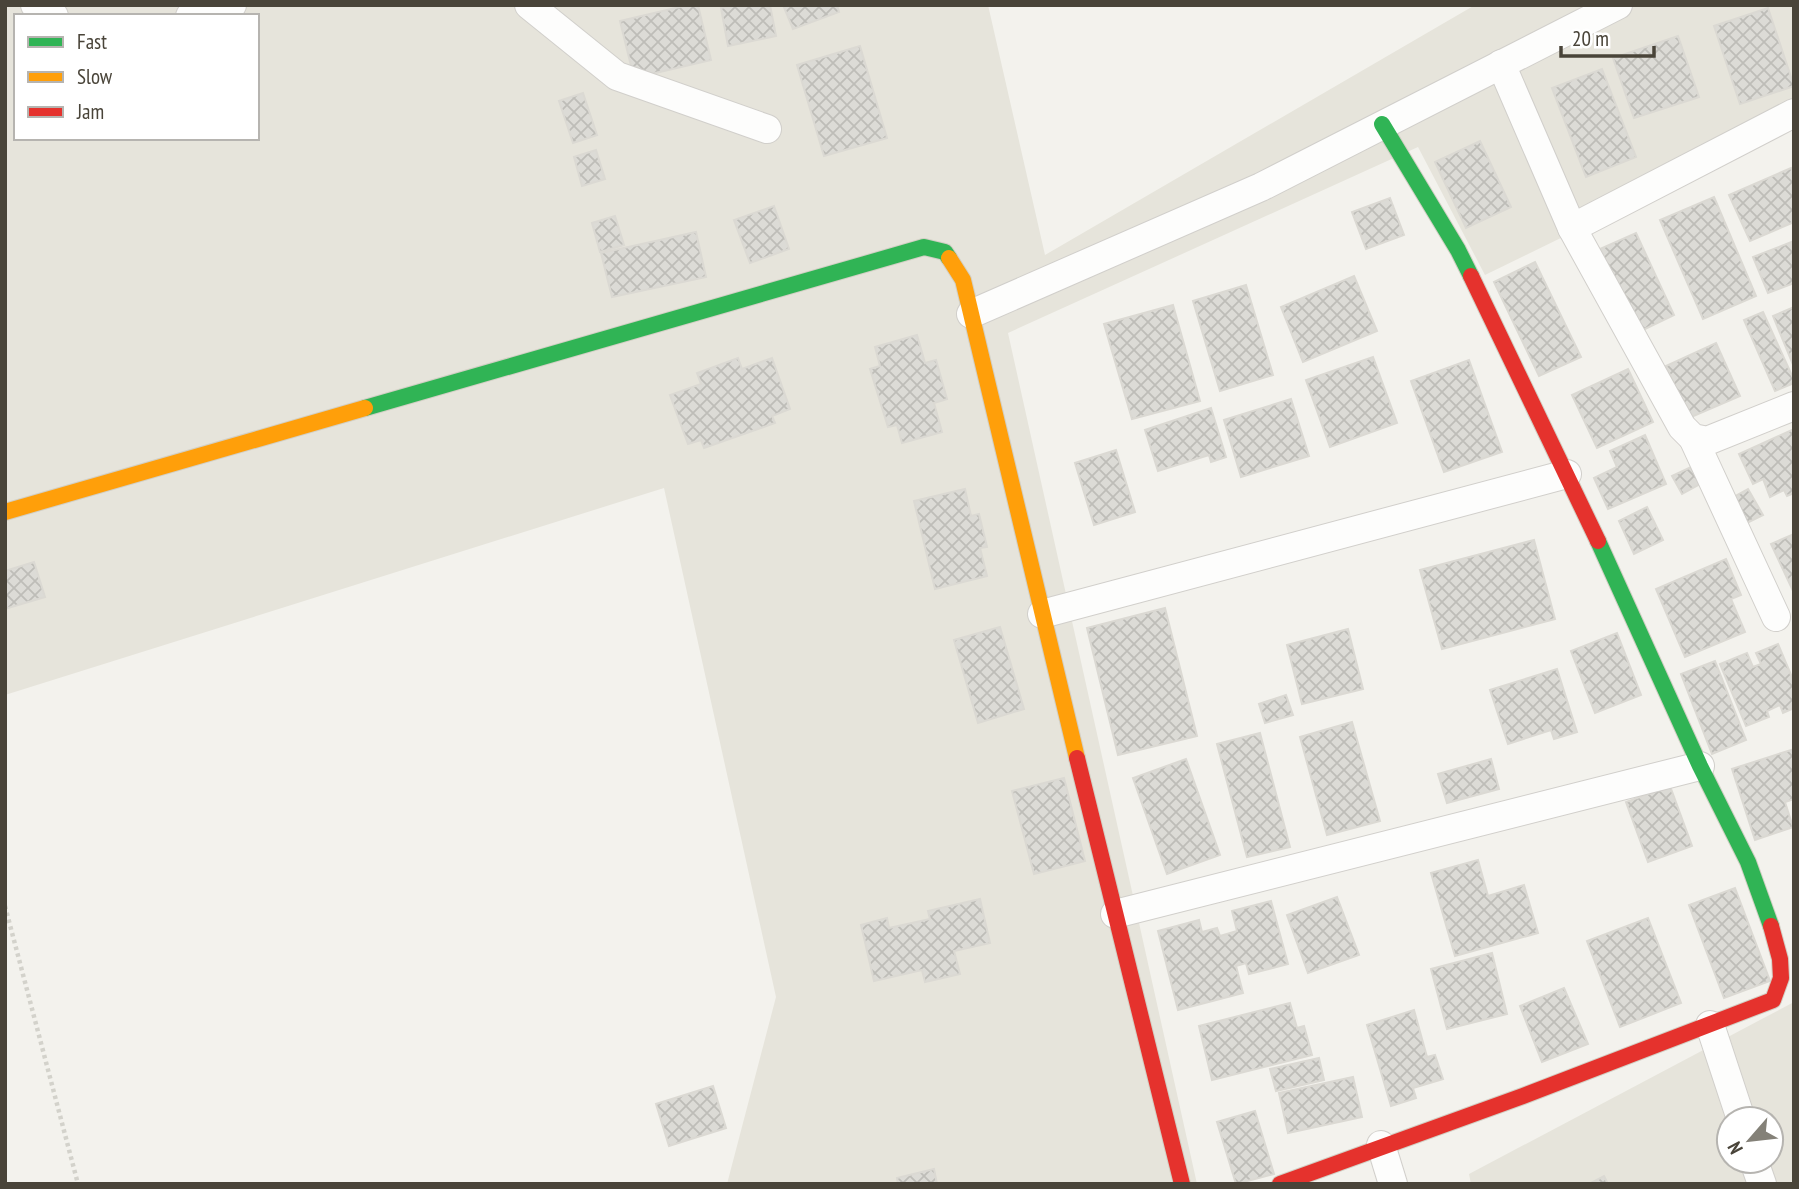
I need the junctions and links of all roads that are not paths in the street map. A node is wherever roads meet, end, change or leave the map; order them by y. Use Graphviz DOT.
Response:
graph roads {
  1 [pos="35,5"];
  2 [pos="232,5"];
  3 [pos="529,5"];
  4 [pos="1618,5"];
  5 [pos="51,14"];
  6 [pos="198,14"];
  7 [pos="1501,64"];
  8 [pos="1794,113"];
  9 [pos="1382,124"];
  10 [pos="766,129"];
  11 [pos="1572,228"];
  12 [pos="971,314"];
  13 [pos="1794,406"];
  14 [pos="1693,438"];
  15 [pos="1567,474"];
  16 [pos="5,512"];
  17 [pos="1042,614"];
  18 [pos="1776,617"];
  19 [pos="1700,766"];
  20 [pos="1115,914"];
  21 [pos="1710,1025"];
  22 [pos="1736,1105"];
  23 [pos="1381,1145"];
  24 [pos="1182,1184"];
  25 [pos="1280,1184"];
  26 [pos="1393,1184"];
  1 -- 5 [label="street"];
  2 -- 6 [label="street"];
  3 -- 10 [label="street"];
  4 -- 7 [label="street"];
  7 -- 9 [label="street"];
  7 -- 11 [label="street"];
  8 -- 11 [label="street"];
  9 -- 12 [label="street"];
  9 -- 15 [label="street"];
  11 -- 14 [label="street"];
  12 -- 16 [label="street"];
  12 -- 17 [label="street"];
  13 -- 14 [label="street"];
  14 -- 18 [label="street"];
  15 -- 17 [label="street"];
  15 -- 19 [label="street"];
  17 -- 20 [label="street"];
  19 -- 20 [label="street"];
  19 -- 21 [label="street"];
  20 -- 24 [label="street"];
  21 -- 22 [label="street"];
  21 -- 23 [label="street"];
  23 -- 25 [label="street"];
  23 -- 26 [label="street"];
}
